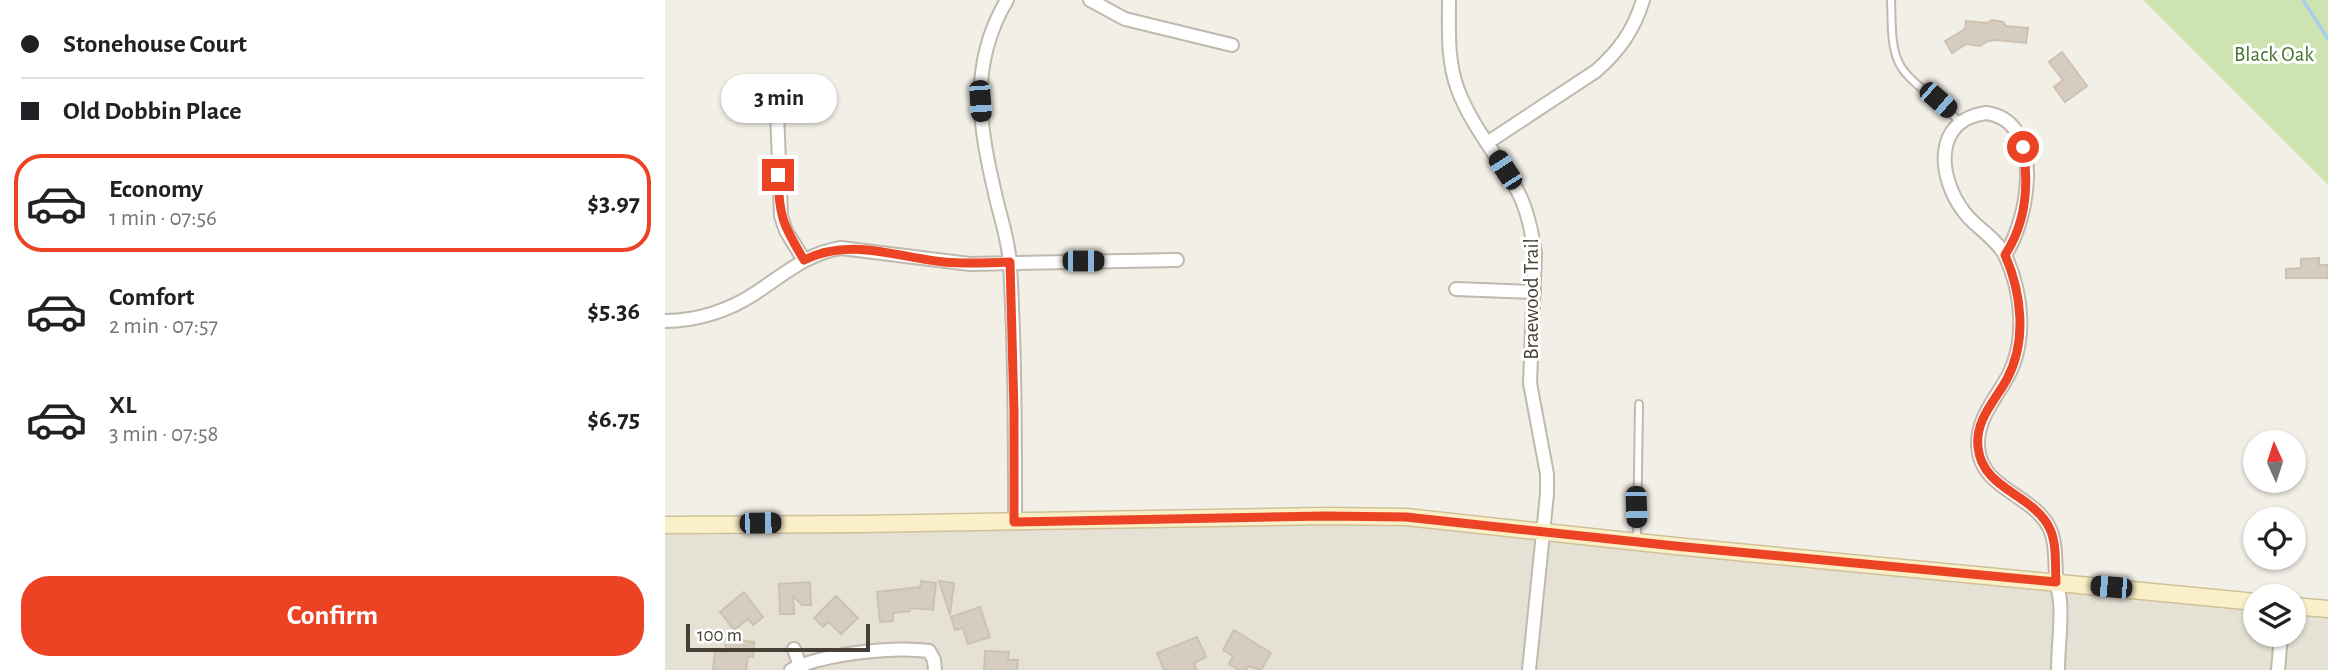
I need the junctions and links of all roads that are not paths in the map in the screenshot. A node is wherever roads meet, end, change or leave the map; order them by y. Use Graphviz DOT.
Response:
graph roads {
  1 [pos="1007,0"];
  2 [pos="1090,0"];
  3 [pos="1449,0"];
  4 [pos="1643,0"];
  5 [pos="1891,0"];
  6 [pos="1232,45"];
  7 [pos="776,84"];
  8 [pos="1959,122"];
  9 [pos="1487,143"];
  10 [pos="2005,255"];
  11 [pos="804,260"];
  12 [pos="1177,261"];
  13 [pos="1010,262"];
  14 [pos="1456,289"];
  15 [pos="1534,292"];
  16 [pos="665,321"];
  17 [pos="1639,404"];
  18 [pos="1014,522"];
  19 [pos="665,525"];
  20 [pos="1544,531"];
  21 [pos="1637,541"];
  22 [pos="2056,582"];
  23 [pos="2243,601"];
  24 [pos="2306,607"];
  25 [pos="2328,610"];
  26 [pos="2280,647"];
  27 [pos="793,649"];
  28 [pos="795,668"];
  29 [pos="935,670"];
  30 [pos="1529,670"];
  31 [pos="2058,670"];
  32 [pos="2278,670"];
  1 -- 13 [label="street"];
  2 -- 6 [label="street"];
  3 -- 9 [label="street, Braewood Trail"];
  4 -- 9 [label="street"];
  5 -- 8 [label="lane"];
  7 -- 11 [label="street"];
  8 -- 10 [label="street"];
  8 -- 10 [label="street"];
  9 -- 15 [label="street, Braewood Trail"];
  10 -- 22 [label="street"];
  11 -- 13 [label="street"];
  11 -- 16 [label="street"];
  12 -- 13 [label="street"];
  13 -- 18 [label="street"];
  14 -- 15 [label="street"];
  15 -- 20 [label="street, Braewood Trail"];
  17 -- 21 [label="lane"];
  18 -- 19 [label="street"];
  18 -- 20 [label="street"];
  20 -- 21 [label="street"];
  20 -- 30 [label="street, Braewood Trail"];
  21 -- 22 [label="street"];
  22 -- 23 [label="street"];
  22 -- 31 [label="street"];
  24 -- 25 [label="street"];
  26 -- 32 [label="street"];
  27 -- 28 [label="street"];
  28 -- 29 [label="street"];
}
